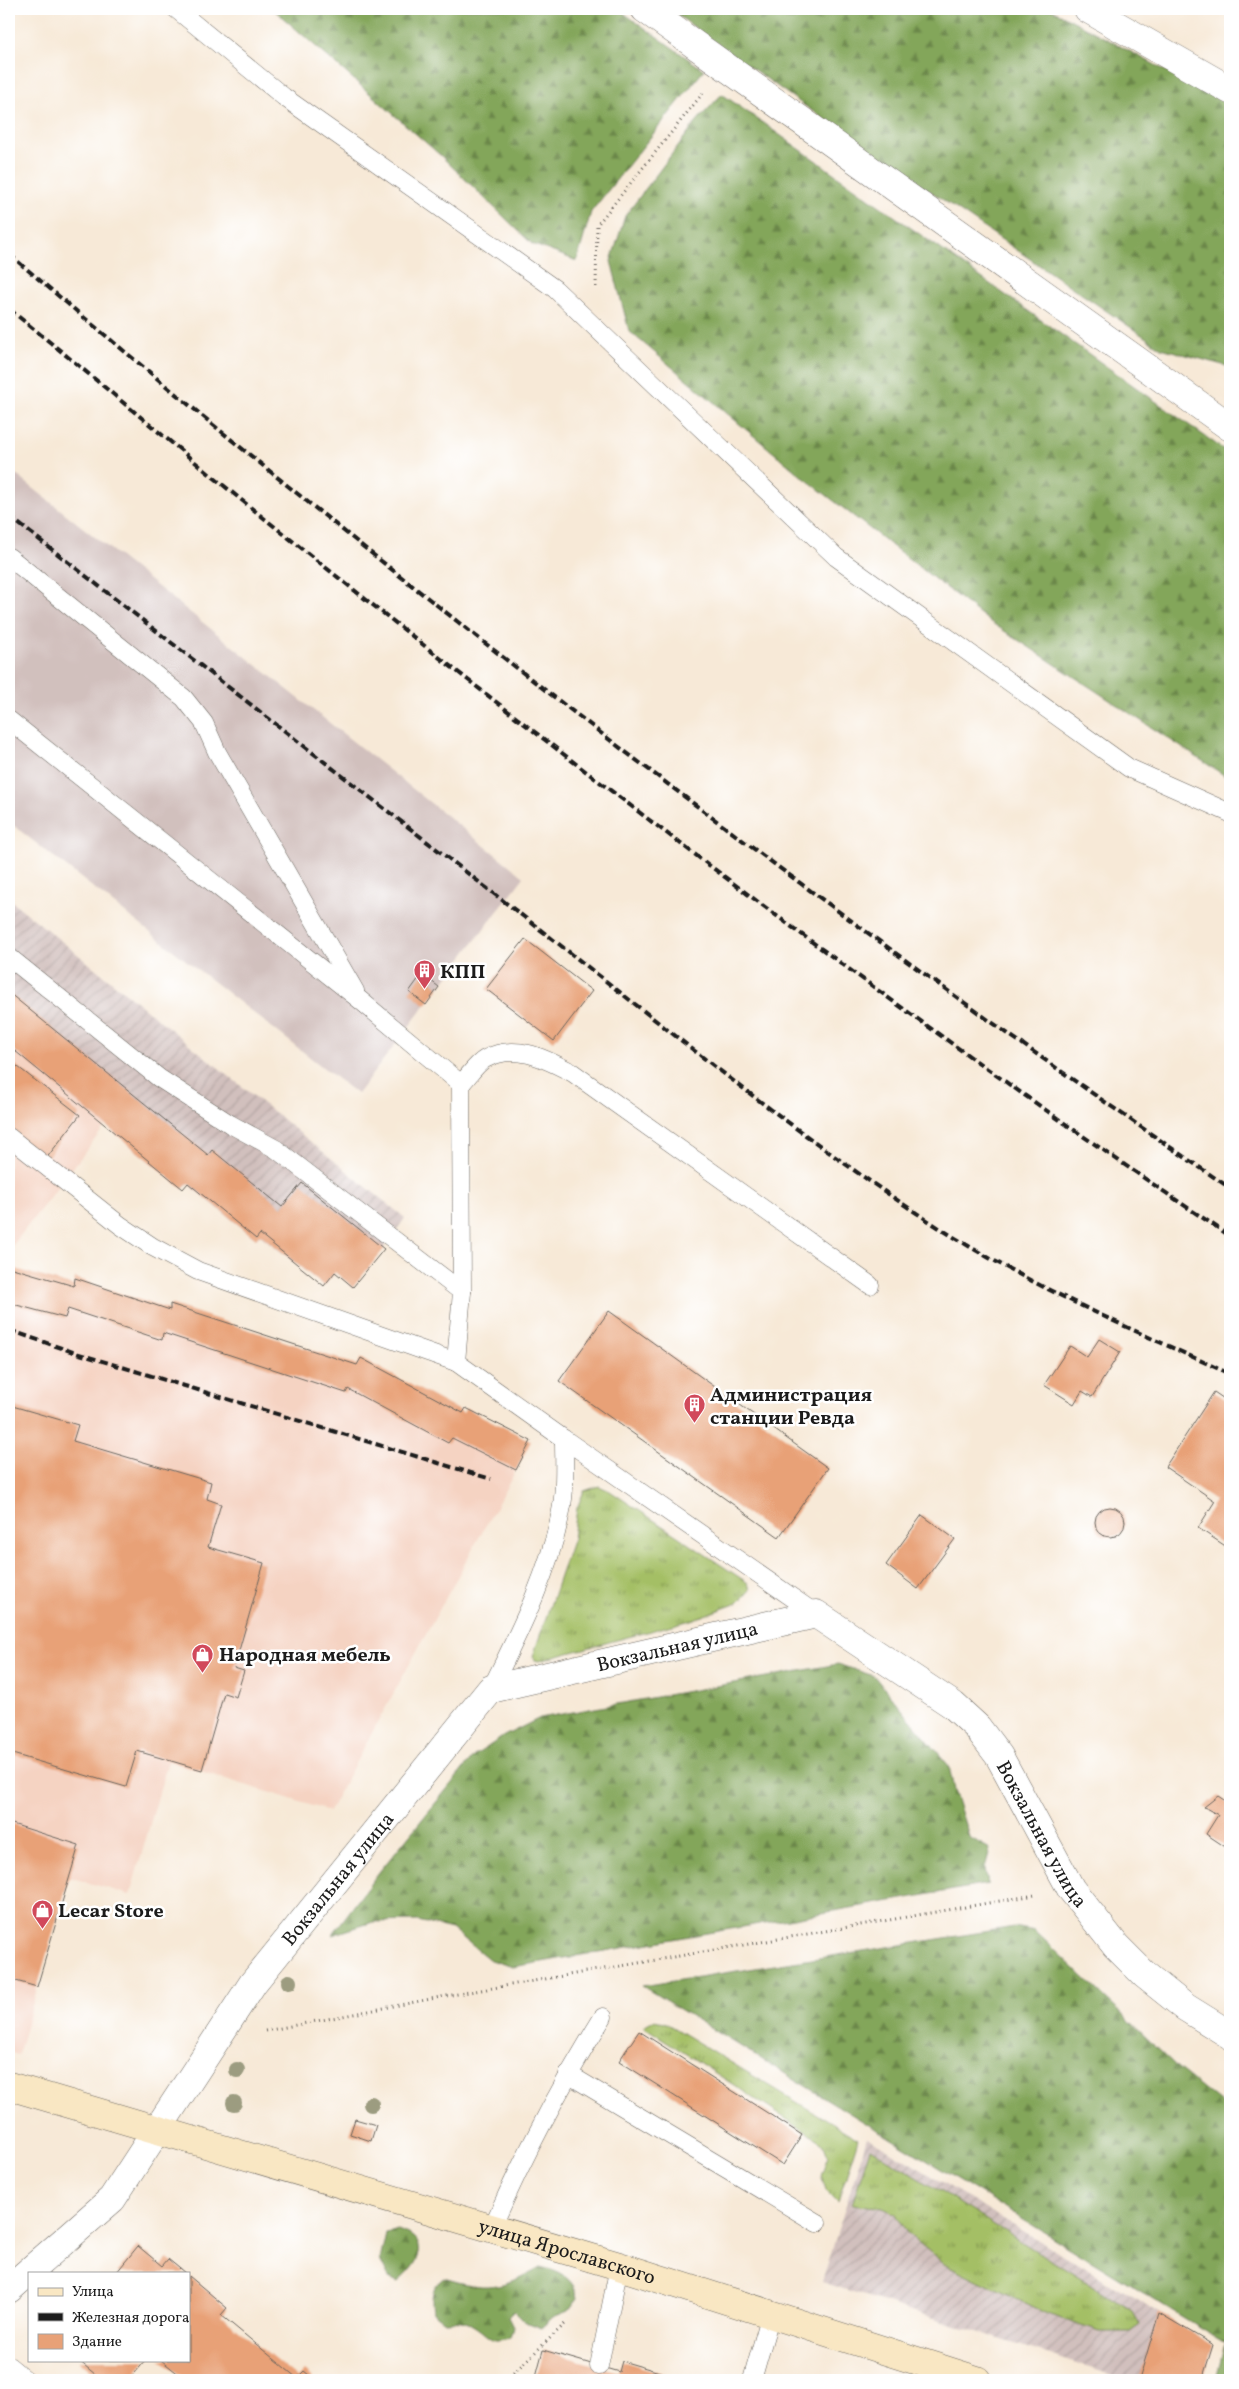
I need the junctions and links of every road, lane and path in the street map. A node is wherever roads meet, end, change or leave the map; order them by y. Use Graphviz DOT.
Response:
graph roads {
  1 [pos="176,9"];
  2 [pos="645,9"];
  3 [pos="1088,9"];
  4 [pos="725,65"];
  5 [pos="1230,90"];
  6 [pos="596,328"];
  7 [pos="1230,427"];
  8 [pos="9,558"];
  9 [pos="9,720"];
  10 [pos="1230,813"];
  11 [pos="9,957"];
  12 [pos="360,1000"];
  13 [pos="461,1084"];
  14 [pos="9,1137"];
  15 [pos="870,1285"];
  16 [pos="462,1292"];
  17 [pos="456,1362"];
  18 [pos="564,1439"];
  19 [pos="816,1614"];
  20 [pos="491,1689"];
  21 [pos="1071,1889"];
  22 [pos="603,2017"];
  23 [pos="1230,2035"];
  24 [pos="213,2041"];
  25 [pos="568,2074"];
  26 [pos="9,2086"];
  27 [pos="155,2130"];
  28 [pos="818,2223"];
  29 [pos="492,2228"];
  30 [pos="619,2266"];
  31 [pos="28,2272"];
  32 [pos="28,2272"];
  33 [pos="9,2289"];
  34 [pos="771,2314"];
  35 [pos="567,2322"];
  36 [pos="9,2366"];
  37 [pos="599,2366"];
  38 [pos="938,2374"];
  39 [pos="26,2380"];
  40 [pos="506,2380"];
  41 [pos="752,2380"];
  42 [pos="977,2380"];
  1 -- 6 [label="lane"];
  2 -- 4 [label="street"];
  3 -- 5 [label="street"];
  4 -- 6 [label="path"];
  4 -- 7 [label="street"];
  6 -- 10 [label="lane"];
  8 -- 12 [label="lane"];
  9 -- 12 [label="lane"];
  11 -- 16 [label="lane"];
  12 -- 13 [label="lane"];
  13 -- 15 [label="lane"];
  13 -- 16 [label="lane"];
  14 -- 17 [label="lane"];
  16 -- 17 [label="lane"];
  17 -- 18 [label="lane"];
  18 -- 19 [label="lane"];
  18 -- 20 [label="lane"];
  19 -- 20 [label="street, Вокзальная улица"];
  19 -- 21 [label="street, Вокзальная улица"];
  20 -- 24 [label="street, Вокзальная улица"];
  21 -- 23 [label="street, Вокзальная улица"];
  21 -- 24 [label="path"];
  22 -- 25 [label="lane"];
  24 -- 27 [label="street, Вокзальная улица"];
  25 -- 28 [label="lane"];
  25 -- 29 [label="lane"];
  26 -- 27 [label="street, улица Ярославского"];
  27 -- 29 [label="street, улица Ярославского"];
  27 -- 32 [label="street"];
  29 -- 30 [label="street, улица Ярославского"];
  30 -- 34 [label="street, улица Ярославского"];
  30 -- 37 [label="lane"];
  31 -- 33 [label="street"];
  34 -- 38 [label="street, улица Ярославского"];
  34 -- 41 [label="lane"];
  35 -- 40 [label="path"];
  36 -- 39 [label="lane"];
  38 -- 42 [label="street, улица Ярославского"];
}
